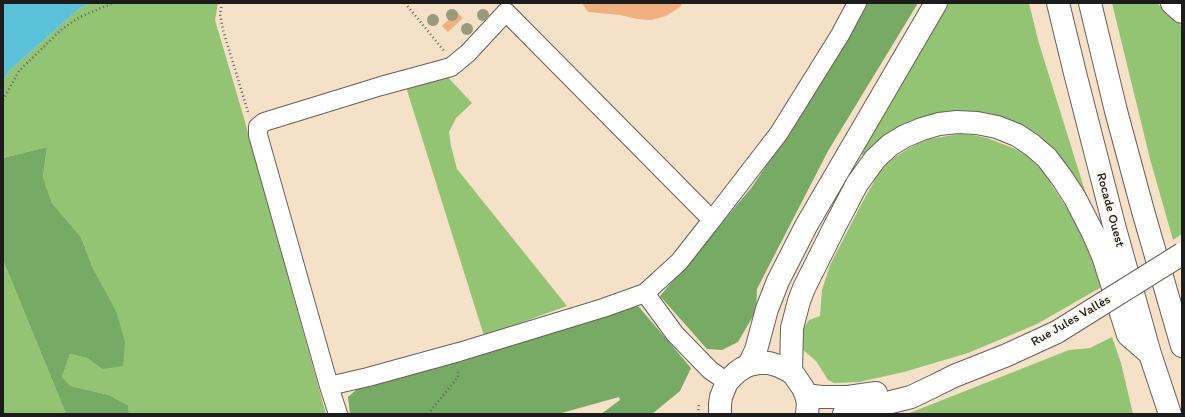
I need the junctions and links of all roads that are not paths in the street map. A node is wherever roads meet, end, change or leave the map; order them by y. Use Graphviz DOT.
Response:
graph roads {
  1 [pos="857,3"];
  2 [pos="936,3"];
  3 [pos="1058,3"];
  4 [pos="1090,3"];
  5 [pos="1172,3"];
  6 [pos="1182,12"];
  7 [pos="712,220"];
  8 [pos="1182,254"];
  9 [pos="645,293"];
  10 [pos="1182,346"];
  11 [pos="1150,354"];
  12 [pos="749,365"];
  13 [pos="791,372"];
  14 [pos="954,376"];
  15 [pos="727,382"];
  16 [pos="330,386"];
  17 [pos="807,404"];
  18 [pos="716,411"];
  19 [pos="338,414"];
  20 [pos="844,414"];
  21 [pos="1170,414"];
  1 -- 7 [label="lane"];
  2 -- 12 [label="main road"];
  3 -- 11 [label="main road, Rocade Ouest"];
  4 -- 10 [label="main road"];
  5 -- 6 [label="main road"];
  7 -- 9 [label="lane"];
  7 -- 16 [label="lane"];
  8 -- 14 [label="main road, Rue Jules Vallès, bridge"];
  9 -- 15 [label="lane"];
  9 -- 16 [label="lane"];
  11 -- 13 [label="main road"];
  11 -- 21 [label="main road, Rocade Ouest"];
  12 -- 13 [label="main road"];
  12 -- 15 [label="main road"];
  13 -- 17 [label="main road"];
  14 -- 17 [label="main road, Rue Jules Vallès"];
  14 -- 20 [label="main road, Rue Jules Vallès"];
  15 -- 18 [label="main road"];
  16 -- 19 [label="lane"];
}
